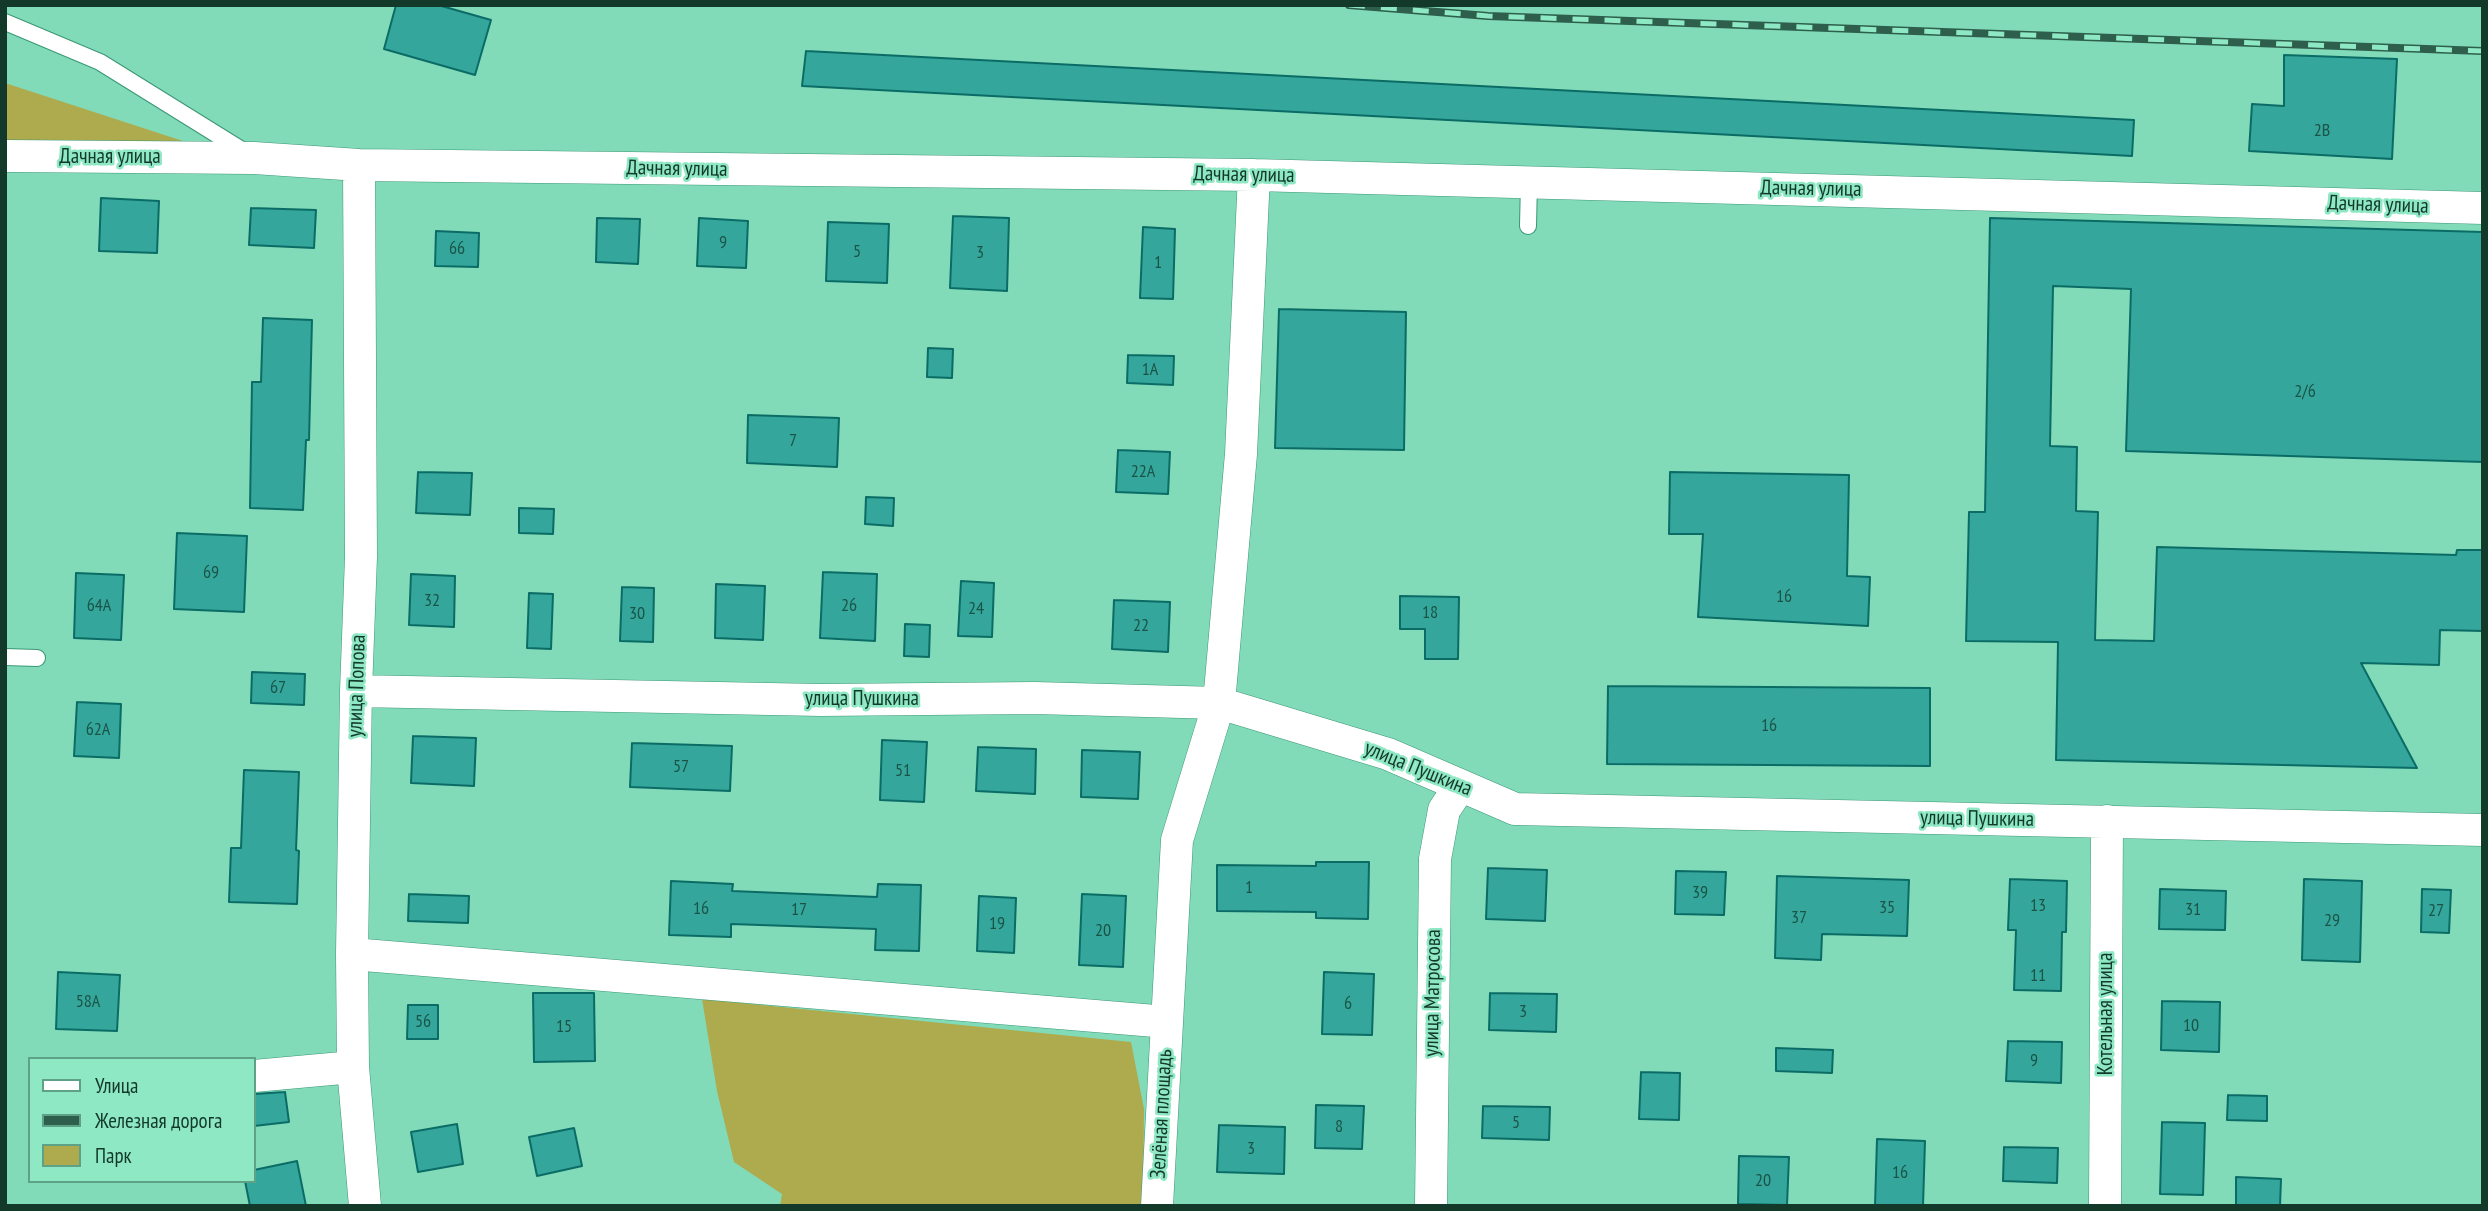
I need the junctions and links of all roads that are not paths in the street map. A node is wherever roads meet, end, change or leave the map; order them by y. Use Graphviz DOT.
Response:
graph roads {
  1 [pos="5,22"];
  2 [pos="5,156"];
  3 [pos="254,158"];
  4 [pos="359,165"];
  5 [pos="1254,175"];
  6 [pos="1529,182"];
  7 [pos="2483,208"];
  8 [pos="1528,226"];
  9 [pos="5,657"];
  10 [pos="37,658"];
  11 [pos="356,691"];
  12 [pos="1219,703"];
  13 [pos="1460,786"];
  14 [pos="2107,821"];
  15 [pos="2483,830"];
  16 [pos="352,954"];
  17 [pos="1167,1022"];
  18 [pos="354,1067"];
  19 [pos="256,1076"];
  20 [pos="365,1206"];
  21 [pos="1157,1206"];
  22 [pos="1431,1206"];
  23 [pos="2105,1206"];
  1 -- 3 [label="lane"];
  2 -- 3 [label="street, Дачная улица"];
  3 -- 4 [label="street, Дачная улица"];
  4 -- 5 [label="street, Дачная улица"];
  4 -- 11 [label="street, улица Попова"];
  5 -- 6 [label="street, Дачная улица"];
  5 -- 12 [label="street, Зелёная площадь"];
  6 -- 7 [label="street, Дачная улица"];
  6 -- 8 [label="lane"];
  9 -- 10 [label="lane"];
  11 -- 12 [label="street, улица Пушкина"];
  11 -- 16 [label="street, улица Попова"];
  12 -- 13 [label="street, улица Пушкина"];
  12 -- 17 [label="street, Зелёная площадь"];
  13 -- 14 [label="street, улица Пушкина"];
  13 -- 22 [label="street, улица Матросова"];
  14 -- 15 [label="street, улица Пушкина"];
  14 -- 23 [label="street, Котельная улица"];
  16 -- 17 [label="street"];
  16 -- 18 [label="street, улица Попова"];
  17 -- 21 [label="street, Зелёная площадь"];
  18 -- 19 [label="street"];
  18 -- 20 [label="street, улица Попова"];
}
